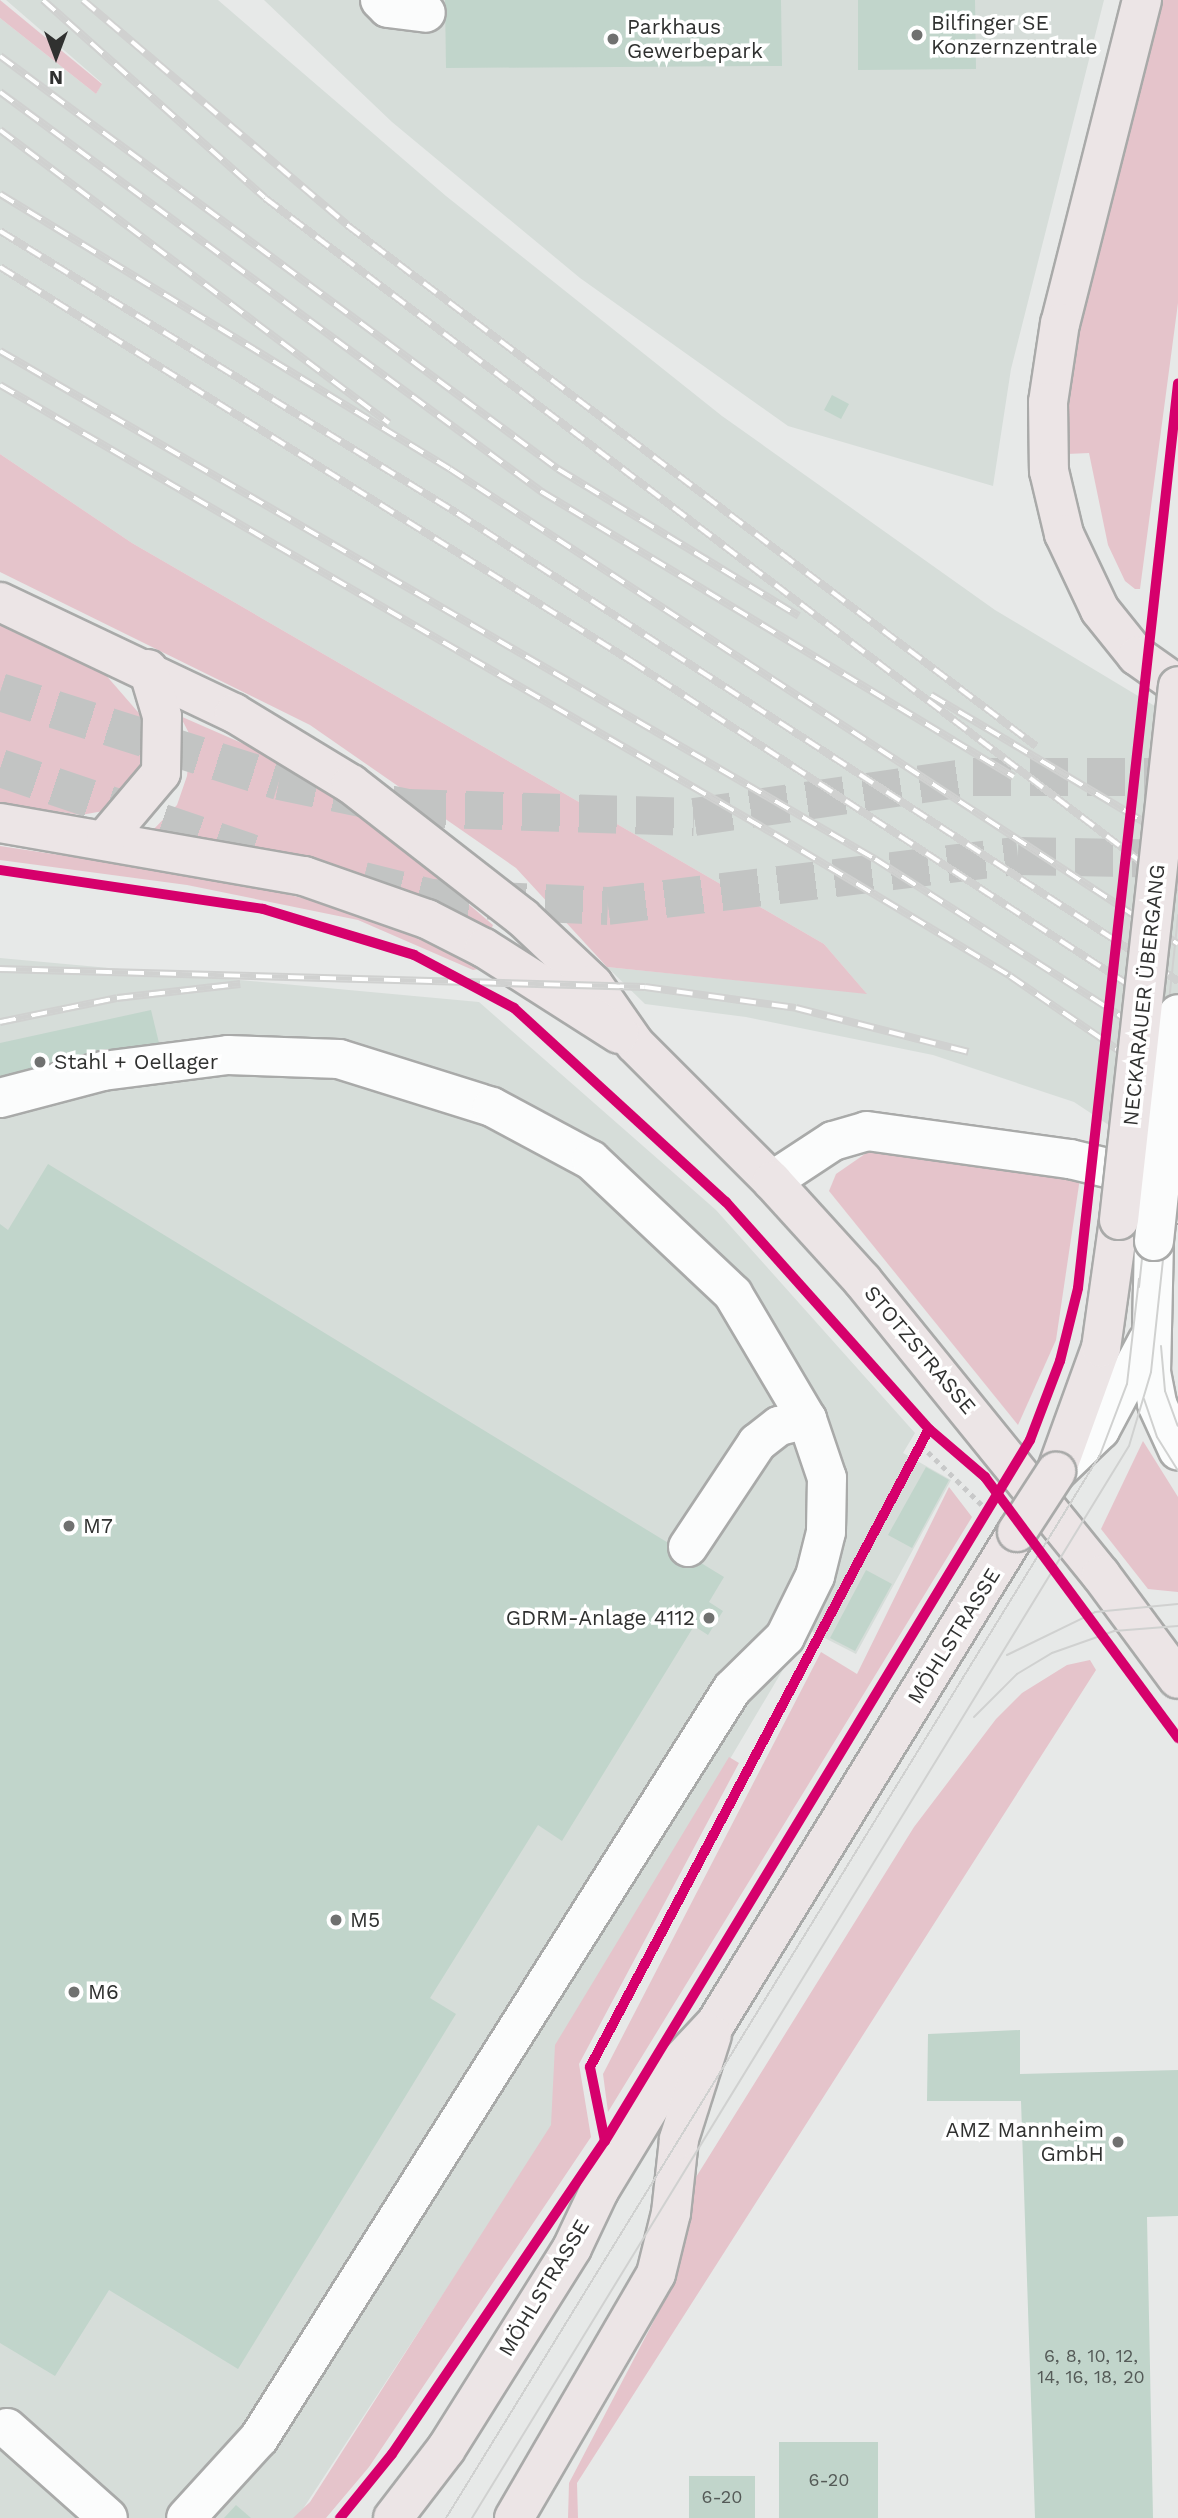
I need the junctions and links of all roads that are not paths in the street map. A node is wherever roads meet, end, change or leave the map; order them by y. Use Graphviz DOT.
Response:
graph roads {
  1 [pos="380,0"];
  2 [pos="1142,0"];
  3 [pos="428,8"];
  4 [pos="0,602"];
  5 [pos="148,669"];
  6 [pos="1178,686"];
  7 [pos="0,823"];
  8 [pos="106,838"];
  9 [pos="1178,1014"];
  10 [pos="635,1044"];
  11 [pos="0,1098"];
  12 [pos="772,1181"];
  13 [pos="1178,1203"];
  14 [pos="1119,1220"];
  15 [pos="1147,1342"];
  16 [pos="807,1419"];
  17 [pos="1178,1450"];
  18 [pos="1056,1472"];
  19 [pos="688,1547"];
  20 [pos="1178,1679"];
  21 [pos="716,2023"];
  22 [pos="7,2428"];
  23 [pos="108,2518"];
  24 [pos="186,2518"];
  25 [pos="393,2518"];
  26 [pos="514,2518"];
  1 -- 3 [label="lane"];
  2 -- 6 [label="main road"];
  4 -- 5 [label="main road"];
  5 -- 8 [label="main road"];
  5 -- 10 [label="main road"];
  6 -- 14 [label="main road, NECKARAUER ÜBERGANG, bridge"];
  7 -- 8 [label="main road"];
  8 -- 10 [label="main road"];
  9 -- 15 [label="lane, bridge"];
  10 -- 12 [label="main road, STOTZSTRASSE"];
  11 -- 16 [label="lane"];
  12 -- 13 [label="lane"];
  12 -- 20 [label="main road, STOTZSTRASSE"];
  14 -- 18 [label="main road, MÖHLSTRASSE"];
  15 -- 17 [label="lane"];
  15 -- 18 [label="lane"];
  16 -- 19 [label="lane"];
  16 -- 24 [label="lane"];
  18 -- 21 [label="main road, MÖHLSTRASSE, bridge"];
  21 -- 25 [label="main road, MÖHLSTRASSE"];
  21 -- 26 [label="main road, MÖHLSTRASSE"];
  22 -- 23 [label="lane"];
}
